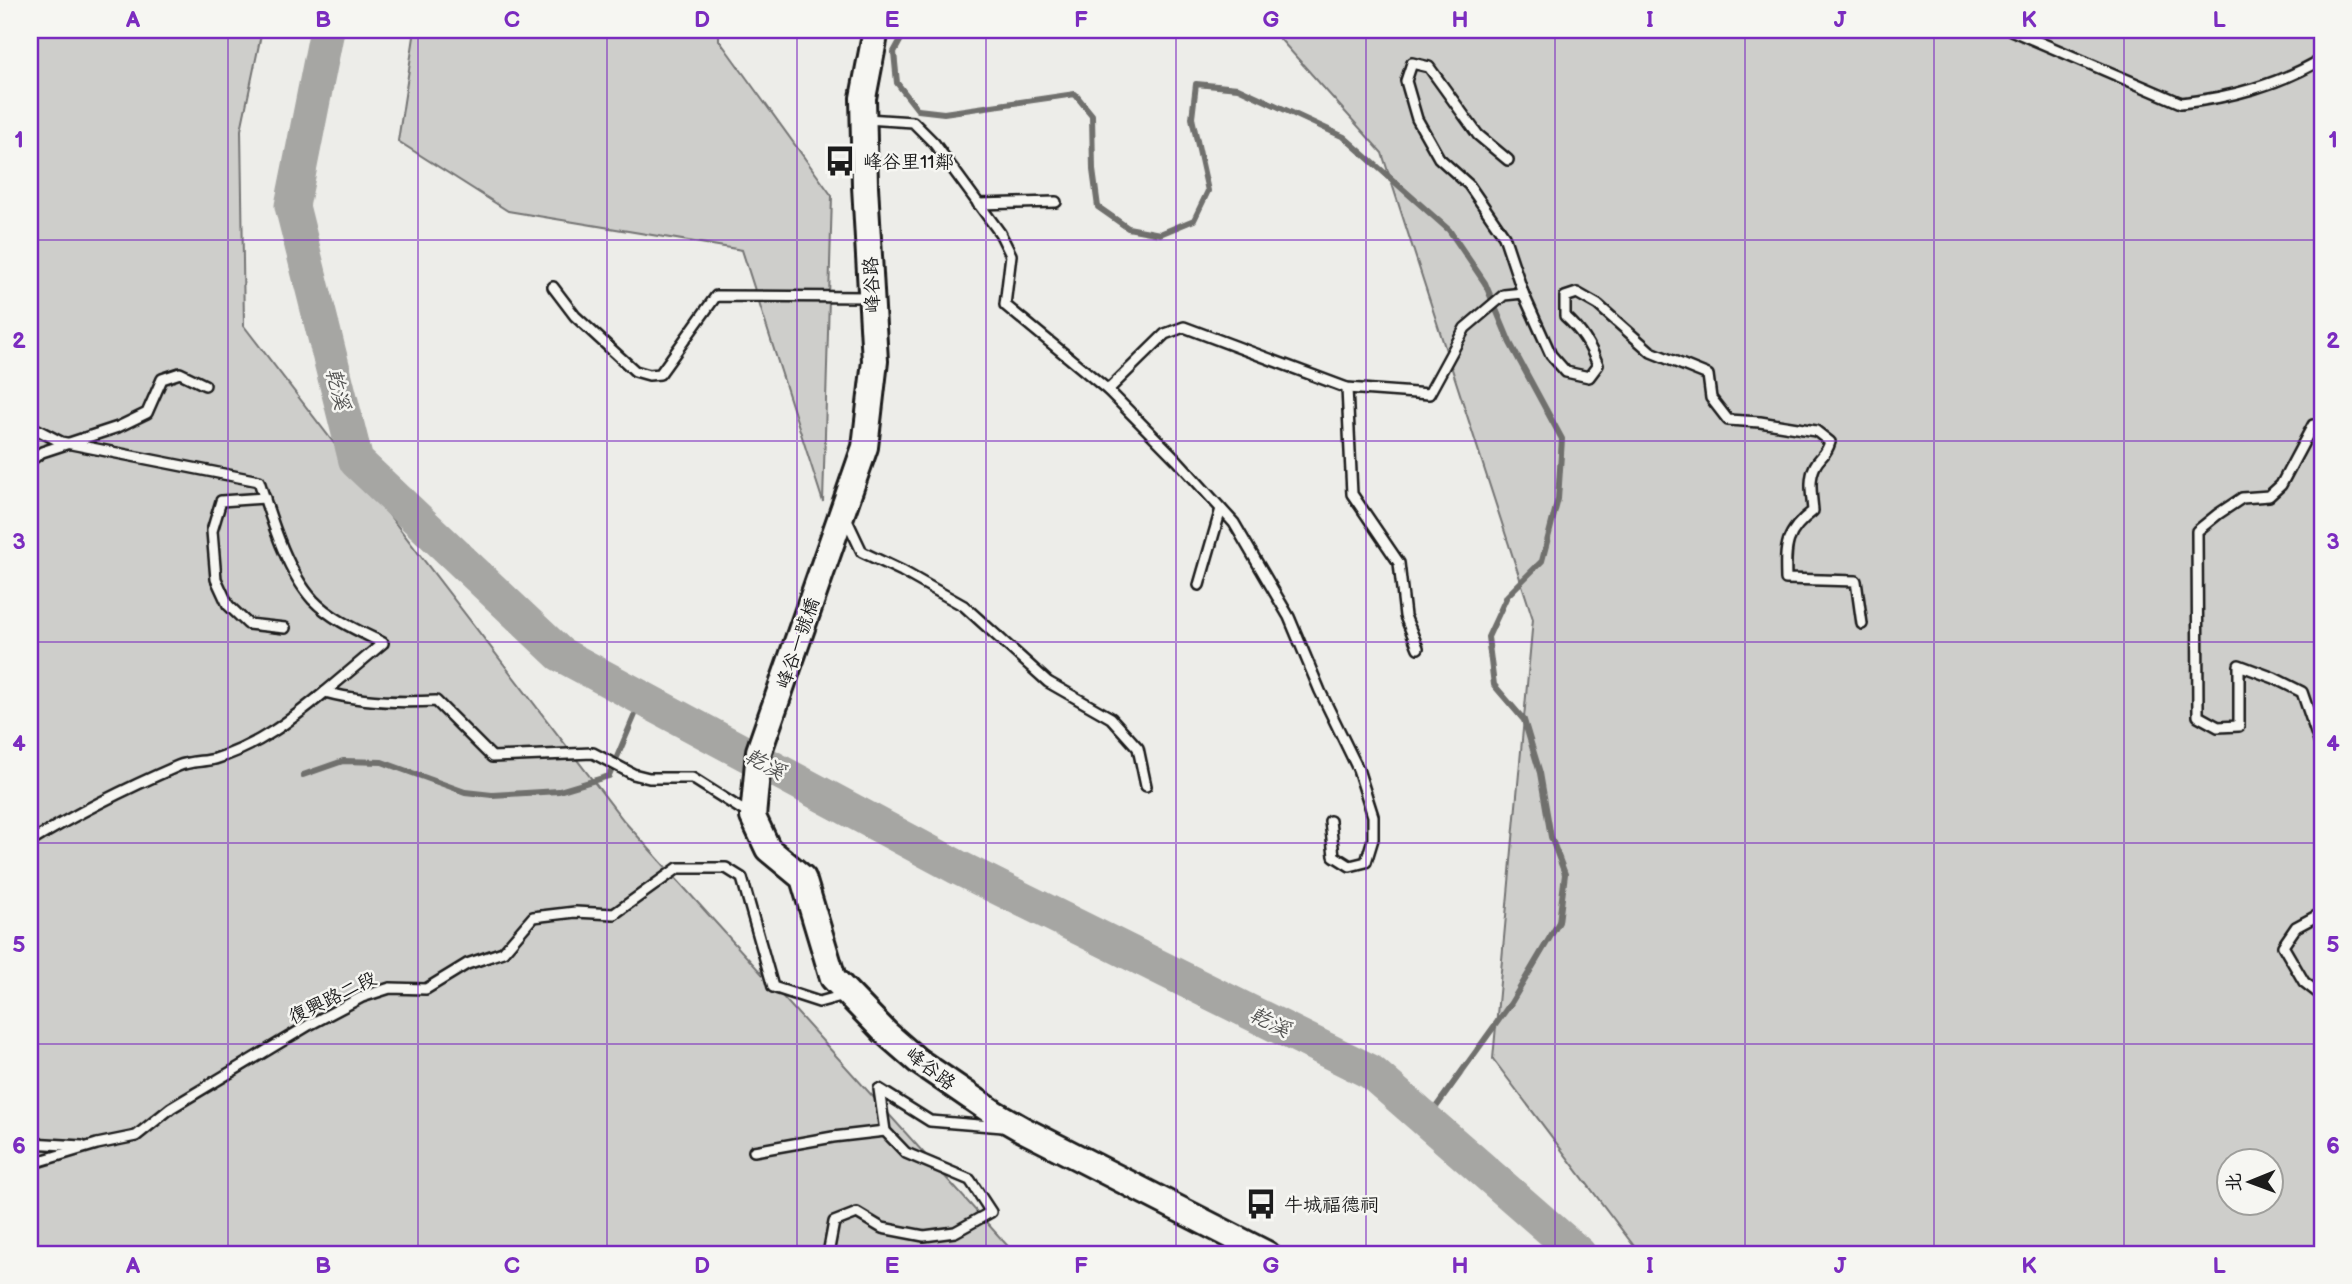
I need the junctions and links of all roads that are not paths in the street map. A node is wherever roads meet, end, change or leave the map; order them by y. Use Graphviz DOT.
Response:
graph roads {
  1 [pos="876,30"];
  2 [pos="2011,30"];
  3 [pos="2322,59"];
  4 [pos="864,119"];
  5 [pos="1508,160"];
  6 [pos="1056,202"];
  7 [pos="978,204"];
  8 [pos="553,287"];
  9 [pos="1522,293"];
  10 [pos="872,297"];
  11 [pos="205,385"];
  12 [pos="1347,388"];
  13 [pos="1108,390"];
  14 [pos="2322,425"];
  15 [pos="30,426"];
  16 [pos="69,444"];
  17 [pos="30,461"];
  18 [pos="265,498"];
  19 [pos="1221,509"];
  20 [pos="843,511"];
  21 [pos="835,535"];
  22 [pos="1199,585"];
  23 [pos="1862,624"];
  24 [pos="285,628"];
  25 [pos="1418,648"];
  26 [pos="325,692"];
  27 [pos="2322,751"];
  28 [pos="1146,786"];
  29 [pos="753,816"];
  30 [pos="1330,821"];
  31 [pos="30,842"];
  32 [pos="2322,913"];
  33 [pos="849,993"];
  34 [pos="2322,996"];
  35 [pos="1022,1129"];
  36 [pos="885,1131"];
  37 [pos="30,1143"];
  38 [pos="88,1147"];
  39 [pos="754,1151"];
  40 [pos="30,1164"];
  41 [pos="828,1254"];
  42 [pos="1267,1254"];
  1 -- 4 [label="street, 峰谷路"];
  2 -- 3 [label="lane"];
  4 -- 7 [label="lane"];
  4 -- 10 [label="street, 峰谷路"];
  5 -- 9 [label="lane"];
  6 -- 7 [label="lane"];
  7 -- 13 [label="lane"];
  8 -- 10 [label="lane"];
  9 -- 12 [label="lane"];
  9 -- 23 [label="lane"];
  10 -- 20 [label="street, 峰谷路"];
  11 -- 16 [label="lane"];
  12 -- 13 [label="lane"];
  12 -- 25 [label="lane"];
  13 -- 19 [label="lane"];
  14 -- 27 [label="lane"];
  15 -- 16 [label="lane"];
  16 -- 17 [label="lane"];
  16 -- 18 [label="lane"];
  18 -- 24 [label="lane"];
  18 -- 26 [label="lane"];
  19 -- 22 [label="lane"];
  19 -- 30 [label="lane"];
  20 -- 21 [label="street, 峰谷路"];
  20 -- 28 [label="lane"];
  21 -- 29 [label="street, 峰谷一號橋"];
  26 -- 29 [label="lane"];
  26 -- 31 [label="lane"];
  29 -- 33 [label="street, 峰谷路"];
  32 -- 34 [label="lane"];
  33 -- 35 [label="street, 峰谷路"];
  33 -- 38 [label="lane, 復興路二段"];
  35 -- 36 [label="lane"];
  35 -- 42 [label="street, 峰谷路"];
  36 -- 39 [label="lane"];
  36 -- 41 [label="lane"];
  37 -- 38 [label="lane"];
  38 -- 40 [label="lane, 復興路二段"];
}
